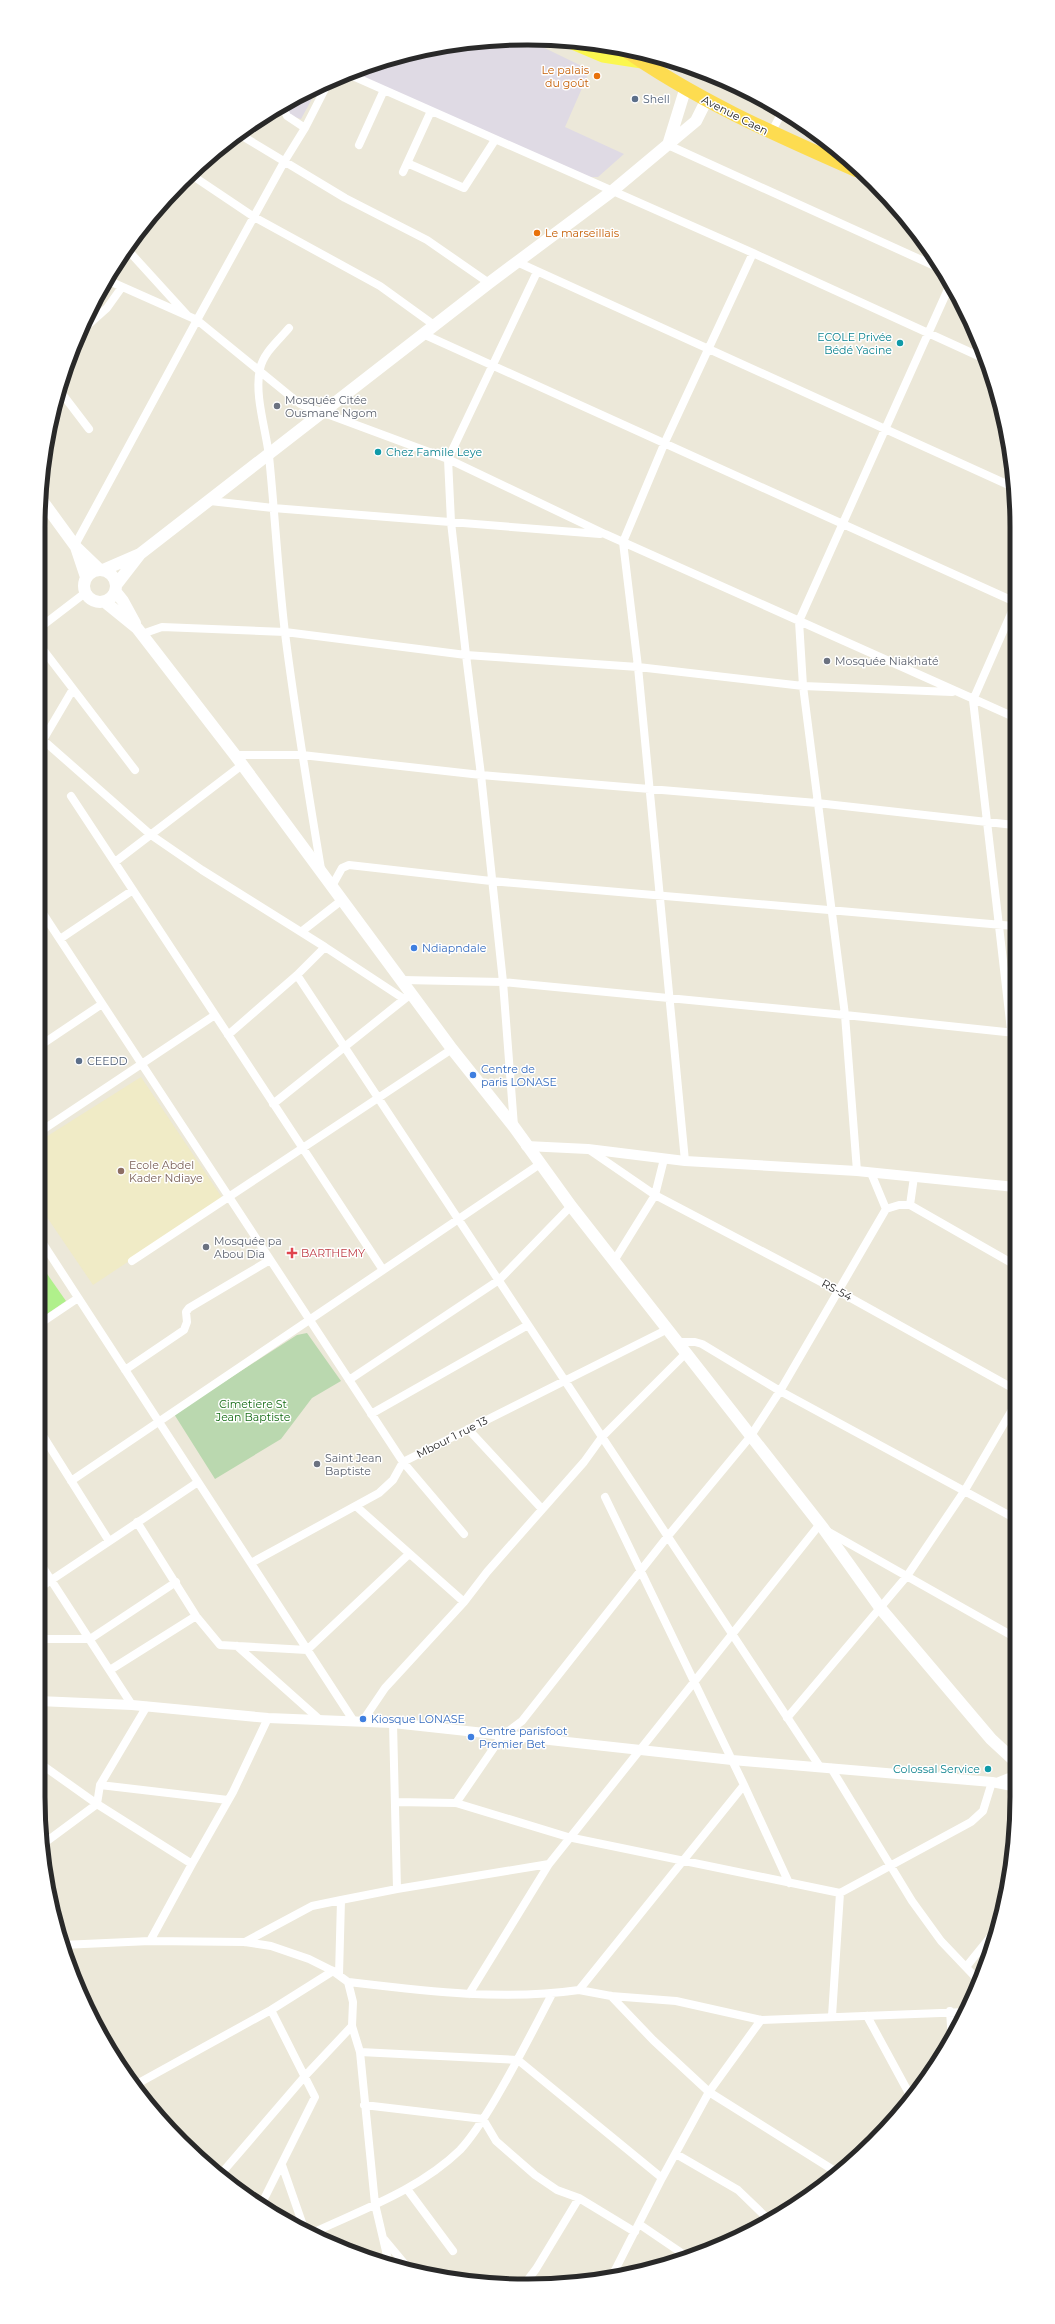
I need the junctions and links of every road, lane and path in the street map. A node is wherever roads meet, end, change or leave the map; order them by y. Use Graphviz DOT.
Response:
graph roads {
  1 [pos="585,49"];
  2 [pos="635,57"];
  3 [pos="642,62"];
  4 [pos="355,78"];
  5 [pos="324,90"];
  6 [pos="384,90"];
  7 [pos="685,90"];
  8 [pos="706,101"];
  9 [pos="284,111"];
  10 [pos="431,111"];
  11 [pos="780,116"];
  12 [pos="306,128"];
  13 [pos="771,133"];
  14 [pos="244,137"];
  15 [pos="495,140"];
  16 [pos="358,145"];
  17 [pos="668,145"];
  18 [pos="284,162"];
  19 [pos="407,163"];
  20 [pos="847,166"];
  21 [pos="403,172"];
  22 [pos="195,178"];
  23 [pos="611,192"];
  24 [pos="254,217"];
  25 [pos="131,253"];
  26 [pos="753,254"];
  27 [pos="517,262"];
  28 [pos="932,264"];
  29 [pos="537,272"];
  30 [pos="112,282"];
  31 [pos="489,283"];
  32 [pos="122,287"];
  33 [pos="947,290"];
  34 [pos="193,318"];
  35 [pos="92,321"];
  36 [pos="434,326"];
  37 [pos="290,328"];
  38 [pos="927,332"];
  39 [pos="423,334"];
  40 [pos="709,348"];
  41 [pos="978,356"];
  42 [pos="491,366"];
  43 [pos="260,369"];
  44 [pos="63,395"];
  45 [pos="324,412"];
  46 [pos="89,429"];
  47 [pos="886,429"];
  48 [pos="665,442"];
  49 [pos="269,455"];
  50 [pos="448,459"];
  51 [pos="1008,485"];
  52 [pos="210,501"];
  53 [pos="46,506"];
  54 [pos="273,508"];
  55 [pos="451,522"];
  56 [pos="842,522"];
  57 [pos="605,534"];
  58 [pos="623,542"];
  59 [pos="75,546"];
  60 [pos="140,554"];
  61 [pos="102,570"];
  62 [pos="86,577"];
  63 [pos="116,588"];
  64 [pos="85,593"];
  65 [pos="1010,600"];
  66 [pos="105,602"];
  67 [pos="1010,616"];
  68 [pos="799,621"];
  69 [pos="45,624"];
  70 [pos="139,631"];
  71 [pos="285,632"];
  72 [pos="45,652"];
  73 [pos="466,655"];
  74 [pos="638,667"];
  75 [pos="803,686"];
  76 [pos="73,689"];
  77 [pos="957,692"];
  78 [pos="973,700"];
  79 [pos="1010,715"];
  80 [pos="45,737"];
  81 [pos="45,742"];
  82 [pos="235,755"];
  83 [pos="302,755"];
  84 [pos="242,765"];
  85 [pos="135,770"];
  86 [pos="481,775"];
  87 [pos="648,788"];
  88 [pos="71,796"];
  89 [pos="818,804"];
  90 [pos="987,823"];
  91 [pos="1010,825"];
  92 [pos="151,835"];
  93 [pos="115,862"];
  94 [pos="321,872"];
  95 [pos="491,881"];
  96 [pos="332,886"];
  97 [pos="133,890"];
  98 [pos="659,895"];
  99 [pos="342,900"];
  100 [pos="831,911"];
  101 [pos="45,916"];
  102 [pos="999,925"];
  103 [pos="1010,926"];
  104 [pos="301,932"];
  105 [pos="60,939"];
  106 [pos="325,947"];
  107 [pos="297,975"];
  108 [pos="402,980"];
  109 [pos="503,982"];
  110 [pos="408,996"];
  111 [pos="670,999"];
  112 [pos="102,1004"];
  113 [pos="1010,1010"];
  114 [pos="215,1015"];
  115 [pos="845,1015"];
  116 [pos="1010,1033"];
  117 [pos="228,1035"];
  118 [pos="45,1042"];
  119 [pos="345,1047"];
  120 [pos="452,1049"];
  121 [pos="142,1064"];
  122 [pos="378,1098"];
  123 [pos="273,1104"];
  124 [pos="514,1127"];
  125 [pos="45,1128"];
  126 [pos="526,1146"];
  127 [pos="302,1148"];
  128 [pos="588,1149"];
  129 [pos="664,1159"];
  130 [pos="685,1161"];
  131 [pos="540,1164"];
  132 [pos="857,1171"];
  133 [pos="872,1173"];
  134 [pos="914,1177"];
  135 [pos="1010,1187"];
  136 [pos="655,1195"];
  137 [pos="229,1198"];
  138 [pos="910,1205"];
  139 [pos="570,1206"];
  140 [pos="886,1209"];
  141 [pos="458,1219"];
  142 [pos="45,1247"];
  143 [pos="270,1260"];
  144 [pos="132,1261"];
  145 [pos="614,1261"];
  146 [pos="1010,1262"];
  147 [pos="382,1270"];
  148 [pos="499,1280"];
  149 [pos="838,1290"];
  150 [pos="78,1298"];
  151 [pos="45,1320"];
  152 [pos="309,1320"];
  153 [pos="528,1324"];
  154 [pos="668,1329"];
  155 [pos="678,1342"];
  156 [pos="686,1353"];
  157 [pos="125,1370"];
  158 [pos="349,1380"];
  159 [pos="565,1381"];
  160 [pos="1010,1387"];
  161 [pos="780,1391"];
  162 [pos="1010,1412"];
  163 [pos="371,1414"];
  164 [pos="159,1422"];
  165 [pos="468,1429"];
  166 [pos="602,1437"];
  167 [pos="750,1437"];
  168 [pos="45,1439"];
  169 [pos="403,1462"];
  170 [pos="71,1481"];
  171 [pos="198,1482"];
  172 [pos="965,1490"];
  173 [pos="605,1497"];
  174 [pos="357,1508"];
  175 [pos="542,1509"];
  176 [pos="1010,1515"];
  177 [pos="137,1522"];
  178 [pos="821,1526"];
  179 [pos="464,1534"];
  180 [pos="668,1536"];
  181 [pos="108,1541"];
  182 [pos="409,1554"];
  183 [pos="251,1563"];
  184 [pos="641,1570"];
  185 [pos="45,1571"];
  186 [pos="907,1576"];
  187 [pos="51,1580"];
  188 [pos="176,1582"];
  189 [pos="45,1584"];
  190 [pos="464,1602"];
  191 [pos="881,1609"];
  192 [pos="196,1616"];
  193 [pos="732,1634"];
  194 [pos="1010,1635"];
  195 [pos="45,1639"];
  196 [pos="90,1639"];
  197 [pos="237,1646"];
  198 [pos="307,1650"];
  199 [pos="110,1670"];
  200 [pos="694,1682"];
  201 [pos="45,1701"];
  202 [pos="132,1705"];
  203 [pos="148,1706"];
  204 [pos="268,1718"];
  205 [pos="787,1718"];
  206 [pos="319,1719"];
  207 [pos="357,1721"];
  208 [pos="393,1723"];
  209 [pos="502,1736"];
  210 [pos="991,1739"];
  211 [pos="1010,1748"];
  212 [pos="639,1750"];
  213 [pos="1010,1757"];
  214 [pos="732,1760"];
  215 [pos="45,1767"];
  216 [pos="820,1767"];
  217 [pos="831,1768"];
  218 [pos="1010,1777"];
  219 [pos="994,1783"];
  220 [pos="744,1785"];
  221 [pos="100,1786"];
  222 [pos="1010,1786"];
  223 [pos="228,1800"];
  224 [pos="395,1802"];
  225 [pos="456,1803"];
  226 [pos="98,1804"];
  227 [pos="568,1838"];
  228 [pos="47,1841"];
  229 [pos="682,1861"];
  230 [pos="192,1864"];
  231 [pos="549,1864"];
  232 [pos="890,1864"];
  233 [pos="789,1883"];
  234 [pos="396,1889"];
  235 [pos="840,1893"];
  236 [pos="341,1900"];
  237 [pos="988,1940"];
  238 [pos="150,1941"];
  239 [pos="244,1942"];
  240 [pos="69,1945"];
  241 [pos="966,1967"];
  242 [pos="336,1973"];
  243 [pos="975,1976"];
  244 [pos="348,1982"];
  245 [pos="579,1990"];
  246 [pos="469,1994"];
  247 [pos="552,1994"];
  248 [pos="611,1996"];
  249 [pos="271,2010"];
  250 [pos="950,2011"];
  251 [pos="959,2012"];
  252 [pos="832,2016"];
  253 [pos="867,2016"];
  254 [pos="761,2020"];
  255 [pos="352,2026"];
  256 [pos="951,2027"];
  257 [pos="360,2052"];
  258 [pos="518,2060"];
  259 [pos="305,2076"];
  260 [pos="139,2083"];
  261 [pos="909,2091"];
  262 [pos="709,2092"];
  263 [pos="364,2106"];
  264 [pos="483,2119"];
  265 [pos="676,2154"];
  266 [pos="282,2165"];
  267 [pos="833,2170"];
  268 [pos="224,2171"];
  269 [pos="662,2178"];
  270 [pos="407,2188"];
  271 [pos="579,2198"];
  272 [pos="263,2200"];
  273 [pos="375,2204"];
  274 [pos="765,2216"];
  275 [pos="302,2223"];
  276 [pos="639,2224"];
  277 [pos="317,2231"];
  278 [pos="635,2232"];
  279 [pos="381,2236"];
  280 [pos="453,2251"];
  281 [pos="682,2253"];
  282 [pos="387,2258"];
  283 [pos="402,2263"];
  284 [pos="615,2271"];
  285 [pos="528,2279"];
  1 -- 3 [label="main road"];
  2 -- 3 [label="highway, Avenue Caen"];
  3 -- 7 [label="highway, Avenue Caen"];
  4 -- 6 [label="street"];
  5 -- 12 [label="street"];
  6 -- 10 [label="street"];
  6 -- 16 [label="street"];
  7 -- 8 [label="highway, Avenue Caen"];
  7 -- 17 [label="main road"];
  8 -- 13 [label="highway, Avenue Caen"];
  8 -- 17 [label="main road"];
  9 -- 12 [label="street"];
  10 -- 15 [label="street"];
  10 -- 19 [label="street"];
  11 -- 13 [label="street"];
  12 -- 18 [label="street"];
  13 -- 20 [label="highway, Avenue Caen"];
  14 -- 18 [label="street"];
  15 -- 19 [label="street"];
  15 -- 23 [label="street"];
  17 -- 23 [label="main road"];
  17 -- 28 [label="street"];
  18 -- 24 [label="street"];
  18 -- 31 [label="street"];
  19 -- 21 [label="street"];
  22 -- 24 [label="street"];
  23 -- 26 [label="street"];
  23 -- 27 [label="main road"];
  24 -- 34 [label="street"];
  24 -- 36 [label="street"];
  25 -- 34 [label="street"];
  26 -- 38 [label="street"];
  26 -- 40 [label="street"];
  27 -- 29 [label="street"];
  27 -- 31 [label="main road"];
  29 -- 40 [label="street"];
  29 -- 42 [label="street"];
  30 -- 32 [label="street"];
  31 -- 36 [label="main road"];
  32 -- 34 [label="street"];
  32 -- 35 [label="street"];
  33 -- 38 [label="street"];
  34 -- 43 [label="street"];
  34 -- 59 [label="street"];
  36 -- 39 [label="main road"];
  37 -- 43 [label="street"];
  38 -- 41 [label="street"];
  38 -- 47 [label="street"];
  39 -- 42 [label="street"];
  39 -- 45 [label="main road"];
  40 -- 47 [label="street"];
  40 -- 48 [label="street"];
  42 -- 48 [label="street"];
  42 -- 50 [label="street"];
  43 -- 45 [label="street"];
  43 -- 49 [label="street"];
  44 -- 46 [label="street"];
  45 -- 49 [label="main road"];
  45 -- 50 [label="street"];
  47 -- 51 [label="street"];
  47 -- 56 [label="street"];
  48 -- 56 [label="street"];
  48 -- 58 [label="street"];
  49 -- 52 [label="main road"];
  49 -- 54 [label="street"];
  50 -- 55 [label="street"];
  50 -- 57 [label="street"];
  52 -- 54 [label="street"];
  52 -- 60 [label="main road"];
  53 -- 59 [label="main road"];
  54 -- 55 [label="street"];
  54 -- 71 [label="street"];
  55 -- 57 [label="street"];
  55 -- 73 [label="street"];
  56 -- 65 [label="street"];
  56 -- 68 [label="street"];
  57 -- 58 [label="street"];
  58 -- 68 [label="street"];
  58 -- 74 [label="street"];
  59 -- 61 [label="main road"];
  59 -- 62 [label="main road"];
  60 -- 61 [label="main road"];
  60 -- 63 [label="main road"];
  61 -- 62 [label="main road"];
  61 -- 63 [label="main road"];
  62 -- 64 [label="main road"];
  63 -- 66 [label="main road"];
  63 -- 70 [label="main road"];
  64 -- 66 [label="main road"];
  64 -- 69 [label="street"];
  66 -- 70 [label="main road"];
  67 -- 78 [label="street"];
  68 -- 75 [label="street"];
  68 -- 77 [label="street"];
  70 -- 71 [label="street"];
  70 -- 82 [label="main road"];
  71 -- 73 [label="street"];
  71 -- 83 [label="street"];
  72 -- 76 [label="street"];
  73 -- 74 [label="street"];
  73 -- 86 [label="street"];
  74 -- 75 [label="street"];
  74 -- 87 [label="street"];
  75 -- 77 [label="street"];
  75 -- 89 [label="street"];
  76 -- 80 [label="street"];
  76 -- 85 [label="street"];
  77 -- 78 [label="street"];
  78 -- 79 [label="street"];
  78 -- 90 [label="street"];
  81 -- 92 [label="street"];
  82 -- 83 [label="street"];
  82 -- 84 [label="main road"];
  83 -- 86 [label="street"];
  83 -- 94 [label="street"];
  84 -- 92 [label="street"];
  84 -- 94 [label="main road"];
  86 -- 87 [label="street"];
  86 -- 95 [label="street"];
  87 -- 89 [label="street"];
  87 -- 98 [label="street"];
  88 -- 93 [label="street"];
  89 -- 90 [label="street"];
  89 -- 100 [label="street"];
  90 -- 91 [label="street"];
  90 -- 102 [label="street"];
  92 -- 93 [label="street"];
  92 -- 104 [label="street"];
  93 -- 97 [label="street"];
  94 -- 96 [label="main road"];
  95 -- 96 [label="street"];
  95 -- 98 [label="street"];
  95 -- 109 [label="street"];
  96 -- 99 [label="main road"];
  97 -- 105 [label="street"];
  97 -- 114 [label="street"];
  98 -- 100 [label="street"];
  98 -- 111 [label="street"];
  99 -- 104 [label="street"];
  99 -- 108 [label="main road"];
  100 -- 102 [label="street"];
  100 -- 115 [label="street"];
  101 -- 105 [label="street"];
  102 -- 103 [label="street"];
  102 -- 113 [label="street"];
  104 -- 106 [label="street"];
  105 -- 112 [label="street"];
  106 -- 107 [label="street"];
  106 -- 110 [label="street"];
  107 -- 117 [label="street"];
  107 -- 119 [label="street"];
  108 -- 109 [label="street"];
  108 -- 110 [label="main road"];
  109 -- 111 [label="street"];
  109 -- 124 [label="street"];
  110 -- 119 [label="street"];
  110 -- 120 [label="main road"];
  111 -- 115 [label="street"];
  111 -- 130 [label="street"];
  112 -- 118 [label="street"];
  112 -- 121 [label="street"];
  114 -- 117 [label="street"];
  114 -- 121 [label="street"];
  115 -- 116 [label="street"];
  115 -- 132 [label="street"];
  117 -- 123 [label="street"];
  119 -- 122 [label="street"];
  119 -- 123 [label="street"];
  120 -- 122 [label="street"];
  120 -- 124 [label="main road"];
  121 -- 125 [label="street"];
  121 -- 137 [label="street"];
  122 -- 127 [label="street"];
  122 -- 141 [label="street"];
  123 -- 127 [label="street"];
  124 -- 126 [label="main road"];
  126 -- 128 [label="street"];
  126 -- 131 [label="main road"];
  127 -- 137 [label="street"];
  127 -- 147 [label="street"];
  128 -- 129 [label="street"];
  128 -- 136 [label="street, RS-54"];
  129 -- 130 [label="street"];
  129 -- 136 [label="street"];
  130 -- 132 [label="street"];
  131 -- 139 [label="main road"];
  131 -- 141 [label="street"];
  132 -- 133 [label="street"];
  133 -- 134 [label="street"];
  133 -- 140 [label="street"];
  134 -- 135 [label="street"];
  134 -- 138 [label="street"];
  136 -- 145 [label="street"];
  136 -- 149 [label="street, RS-54"];
  137 -- 143 [label="street"];
  137 -- 144 [label="street"];
  138 -- 140 [label="street"];
  138 -- 146 [label="street"];
  139 -- 145 [label="main road"];
  139 -- 148 [label="street"];
  140 -- 149 [label="street"];
  141 -- 147 [label="street"];
  141 -- 148 [label="street"];
  142 -- 150 [label="street"];
  143 -- 152 [label="street"];
  143 -- 157 [label="street"];
  145 -- 154 [label="main road"];
  147 -- 152 [label="street"];
  148 -- 153 [label="street"];
  148 -- 158 [label="street"];
  149 -- 160 [label="street, RS-54"];
  149 -- 161 [label="street"];
  150 -- 151 [label="street"];
  150 -- 157 [label="street"];
  152 -- 158 [label="street"];
  152 -- 164 [label="street"];
  153 -- 159 [label="street"];
  153 -- 163 [label="street"];
  154 -- 155 [label="main road"];
  154 -- 159 [label="street, Mbour 1 rue 13"];
  155 -- 156 [label="main road"];
  155 -- 161 [label="street"];
  156 -- 166 [label="street"];
  156 -- 167 [label="main road"];
  157 -- 164 [label="street"];
  158 -- 163 [label="street"];
  159 -- 165 [label="street, Mbour 1 rue 13"];
  159 -- 166 [label="street"];
  161 -- 167 [label="street"];
  161 -- 172 [label="street"];
  162 -- 172 [label="street"];
  163 -- 169 [label="street"];
  164 -- 170 [label="street"];
  164 -- 171 [label="street"];
  165 -- 169 [label="street, Mbour 1 rue 13"];
  165 -- 175 [label="street"];
  166 -- 175 [label="street"];
  166 -- 180 [label="street"];
  167 -- 178 [label="main road"];
  167 -- 180 [label="street"];
  168 -- 170 [label="street"];
  169 -- 174 [label="street"];
  169 -- 179 [label="street"];
  170 -- 181 [label="street"];
  171 -- 177 [label="street"];
  171 -- 183 [label="street"];
  172 -- 176 [label="street"];
  172 -- 186 [label="street"];
  173 -- 184 [label="street"];
  174 -- 182 [label="street"];
  174 -- 183 [label="street"];
  175 -- 190 [label="street"];
  177 -- 181 [label="street"];
  177 -- 188 [label="street"];
  178 -- 186 [label="street"];
  178 -- 191 [label="main road"];
  178 -- 193 [label="street"];
  180 -- 184 [label="street"];
  180 -- 193 [label="street"];
  181 -- 187 [label="street"];
  182 -- 190 [label="street"];
  182 -- 198 [label="street"];
  183 -- 198 [label="street"];
  184 -- 200 [label="street"];
  184 -- 209 [label="street"];
  185 -- 187 [label="street"];
  186 -- 191 [label="street"];
  186 -- 194 [label="street"];
  187 -- 189 [label="street"];
  187 -- 196 [label="street"];
  188 -- 192 [label="street"];
  188 -- 196 [label="street"];
  190 -- 207 [label="street"];
  191 -- 205 [label="street"];
  191 -- 210 [label="main road"];
  192 -- 197 [label="street"];
  192 -- 199 [label="street"];
  193 -- 200 [label="street"];
  193 -- 205 [label="street"];
  195 -- 196 [label="street"];
  196 -- 199 [label="street"];
  197 -- 198 [label="street"];
  197 -- 206 [label="street"];
  198 -- 207 [label="street"];
  199 -- 202 [label="street"];
  200 -- 212 [label="street"];
  200 -- 214 [label="street"];
  201 -- 202 [label="street"];
  202 -- 203 [label="street"];
  203 -- 204 [label="street"];
  203 -- 221 [label="street"];
  204 -- 206 [label="street"];
  204 -- 223 [label="street"];
  205 -- 216 [label="street"];
  206 -- 207 [label="street"];
  207 -- 208 [label="street"];
  208 -- 209 [label="street"];
  208 -- 224 [label="street"];
  209 -- 212 [label="street"];
  209 -- 225 [label="street"];
  210 -- 211 [label="main road"];
  210 -- 213 [label="main road"];
  212 -- 214 [label="street"];
  212 -- 227 [label="street"];
  214 -- 216 [label="street"];
  214 -- 220 [label="street"];
  215 -- 226 [label="street"];
  216 -- 217 [label="street"];
  217 -- 219 [label="street"];
  217 -- 232 [label="street"];
  218 -- 219 [label="street"];
  219 -- 222 [label="street"];
  219 -- 232 [label="street"];
  220 -- 229 [label="street"];
  220 -- 233 [label="street"];
  221 -- 223 [label="street"];
  221 -- 226 [label="street"];
  223 -- 230 [label="street"];
  224 -- 225 [label="street"];
  224 -- 234 [label="street"];
  225 -- 227 [label="street"];
  226 -- 228 [label="street"];
  226 -- 230 [label="street"];
  227 -- 229 [label="street"];
  227 -- 231 [label="street"];
  229 -- 233 [label="street"];
  229 -- 245 [label="street"];
  230 -- 238 [label="street"];
  231 -- 234 [label="street"];
  231 -- 246 [label="street"];
  232 -- 235 [label="street"];
  232 -- 241 [label="street"];
  233 -- 235 [label="street"];
  234 -- 236 [label="street"];
  235 -- 252 [label="street"];
  236 -- 239 [label="street"];
  236 -- 242 [label="street"];
  237 -- 241 [label="street"];
  238 -- 239 [label="street"];
  238 -- 240 [label="street"];
  239 -- 242 [label="street"];
  241 -- 243 [label="street"];
  242 -- 244 [label="street"];
  242 -- 249 [label="street"];
  244 -- 246 [label="street"];
  244 -- 255 [label="street"];
  245 -- 247 [label="street"];
  245 -- 248 [label="street"];
  246 -- 247 [label="street"];
  247 -- 258 [label="street"];
  248 -- 254 [label="street"];
  248 -- 262 [label="street"];
  249 -- 259 [label="street"];
  249 -- 260 [label="street"];
  250 -- 251 [label="street"];
  250 -- 253 [label="street"];
  250 -- 256 [label="street"];
  252 -- 253 [label="street"];
  252 -- 254 [label="street"];
  253 -- 261 [label="street"];
  254 -- 262 [label="street"];
  255 -- 257 [label="street"];
  255 -- 259 [label="street"];
  257 -- 258 [label="street"];
  257 -- 263 [label="street"];
  258 -- 264 [label="street"];
  258 -- 269 [label="street"];
  259 -- 266 [label="street"];
  259 -- 268 [label="street"];
  262 -- 265 [label="street"];
  262 -- 267 [label="street"];
  263 -- 264 [label="street"];
  263 -- 273 [label="street"];
  264 -- 270 [label="street"];
  264 -- 271 [label="street"];
  265 -- 269 [label="street"];
  265 -- 274 [label="street"];
  266 -- 272 [label="street"];
  266 -- 275 [label="street"];
  269 -- 276 [label="street"];
  270 -- 273 [label="street"];
  270 -- 280 [label="street"];
  271 -- 278 [label="street"];
  271 -- 285 [label="street"];
  273 -- 277 [label="street"];
  273 -- 279 [label="street"];
  276 -- 278 [label="street"];
  276 -- 281 [label="street"];
  278 -- 284 [label="street"];
  279 -- 282 [label="street"];
  279 -- 283 [label="street"];
}
